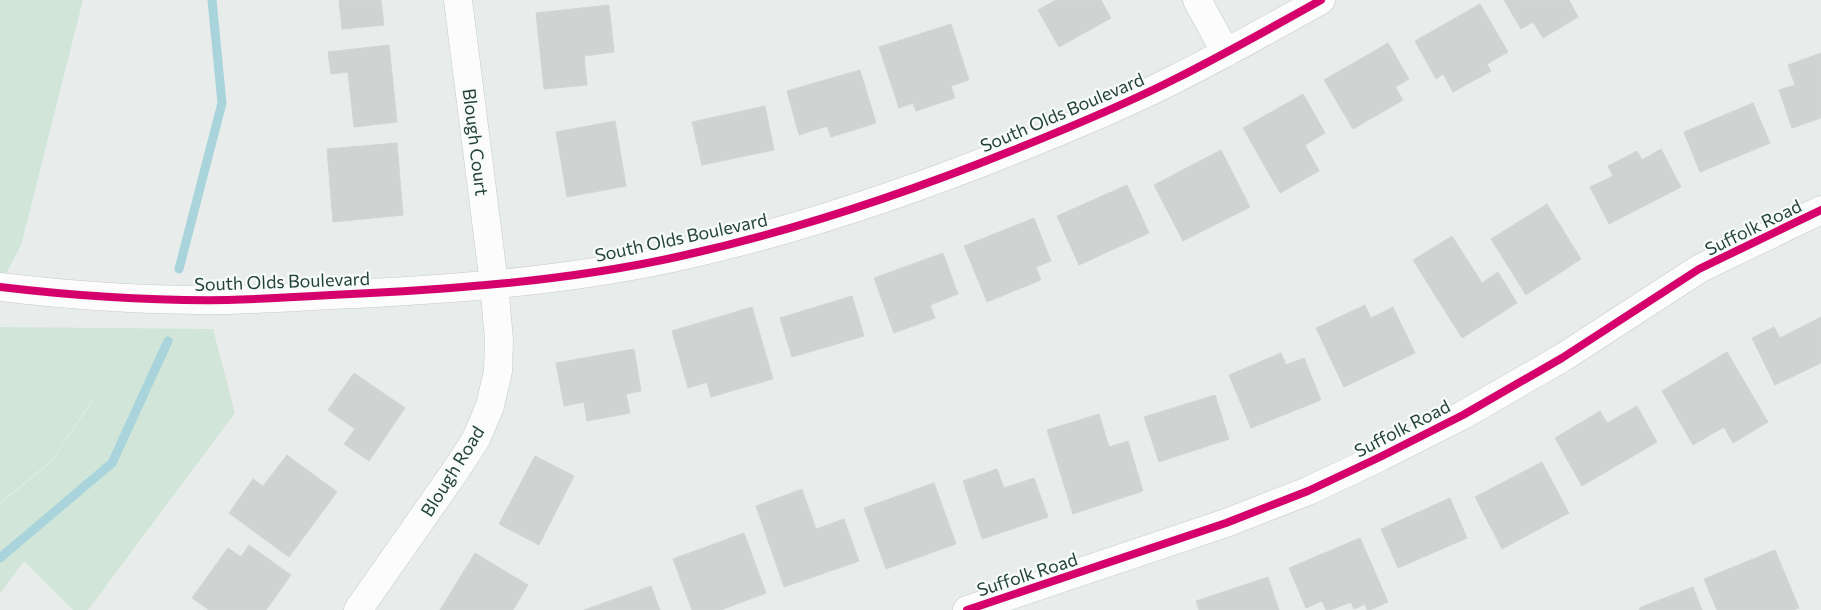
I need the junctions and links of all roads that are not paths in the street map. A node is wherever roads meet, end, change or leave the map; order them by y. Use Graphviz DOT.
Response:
graph roads {
  1 [pos="458,0"];
  2 [pos="1197,0"];
  3 [pos="1321,0"];
  4 [pos="1226,53"];
  5 [pos="1821,210"];
  6 [pos="494,284"];
  7 [pos="0,287"];
  8 [pos="358,610"];
  9 [pos="967,610"];
  1 -- 6 [label="street, Blough Court"];
  2 -- 4 [label="street"];
  3 -- 4 [label="street, South Olds Boulevard"];
  4 -- 6 [label="street, South Olds Boulevard"];
  5 -- 9 [label="street, Suffolk Road"];
  6 -- 7 [label="street, South Olds Boulevard"];
  6 -- 8 [label="street, Blough Road"];
}
